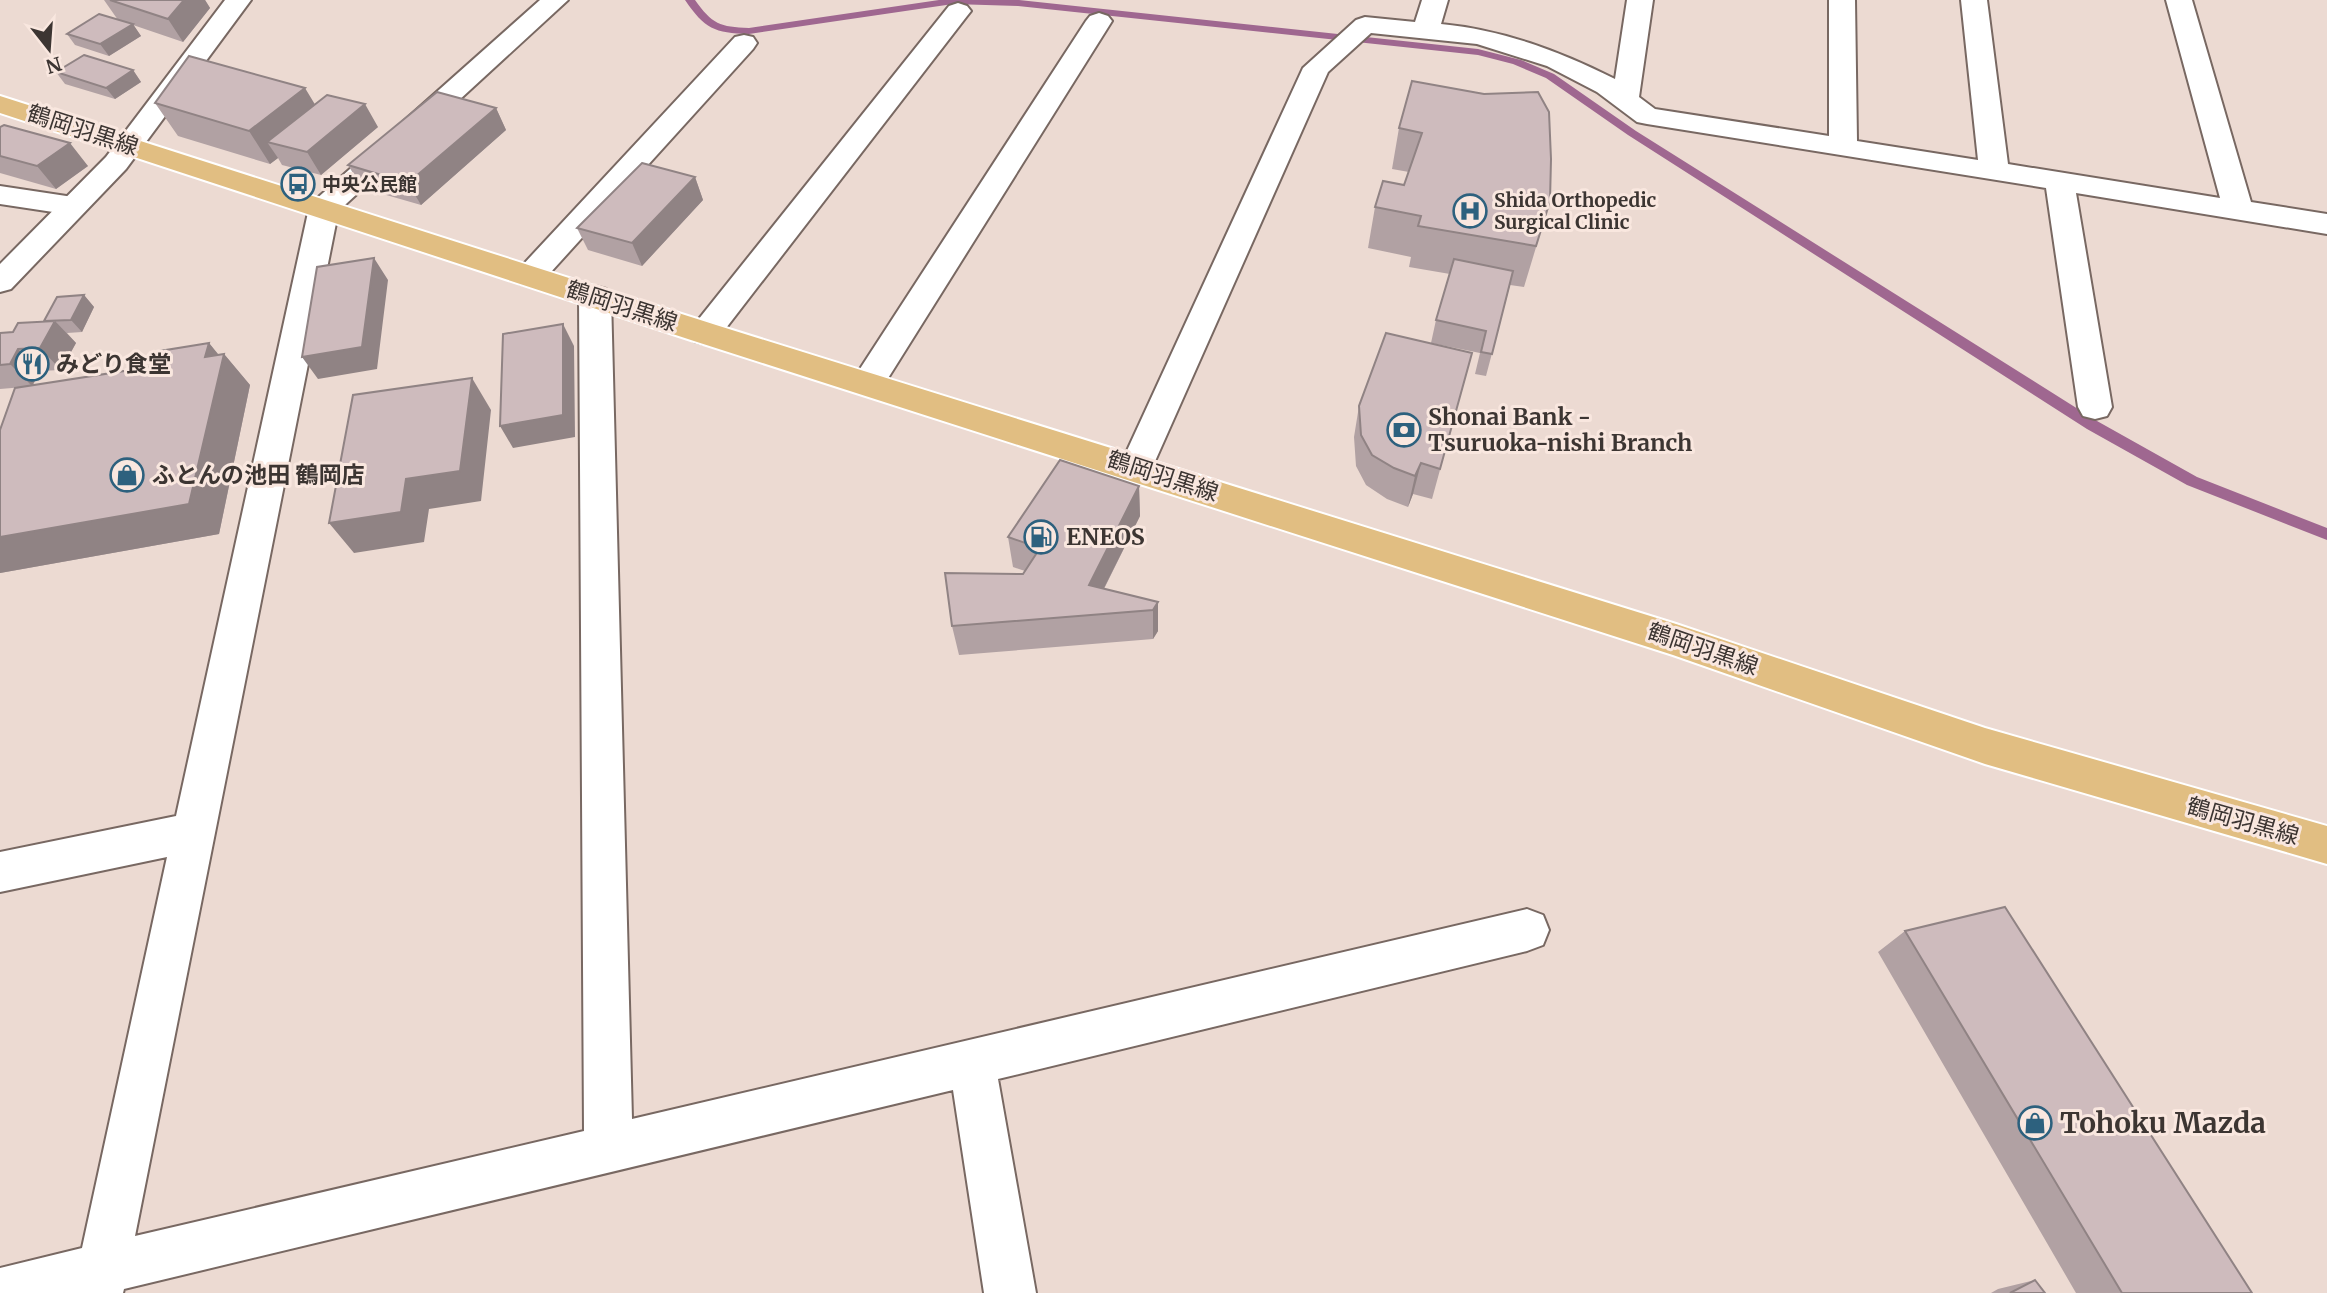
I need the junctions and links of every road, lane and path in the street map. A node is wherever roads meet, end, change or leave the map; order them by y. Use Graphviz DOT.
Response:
graph roads {
  1 [pos="555,0"];
  2 [pos="1436,0"];
  3 [pos="1640,0"];
  4 [pos="1842,0"];
  5 [pos="1974,0"];
  6 [pos="2179,0"];
  7 [pos="231,1"];
  8 [pos="958,11"];
  9 [pos="1100,21"];
  10 [pos="1426,30"];
  11 [pos="744,43"];
  12 [pos="1625,101"];
  13 [pos="0,104"];
  14 [pos="128,145"];
  15 [pos="1843,148"];
  16 [pos="1994,171"];
  17 [pos="2059,181"];
  18 [pos="0,195"];
  19 [pos="73,206"];
  20 [pos="324,208"];
  21 [pos="2238,210"];
  22 [pos="2326,227"];
  23 [pos="530,275"];
  24 [pos="0,282"];
  25 [pos="595,297"];
  26 [pos="705,333"];
  27 [pos="868,383"];
  28 [pos="2095,407"];
  29 [pos="1136,468"];
  30 [pos="194,832"];
  31 [pos="2327,845"];
  32 [pos="0,872"];
  33 [pos="1528,930"];
  34 [pos="972,1063"];
  35 [pos="608,1149"];
  36 [pos="100,1281"];
  37 [pos="2,1293"];
  38 [pos="1010,1293"];
  1 -- 20 [label="street"];
  2 -- 10 [label="street"];
  3 -- 12 [label="street"];
  4 -- 15 [label="street"];
  5 -- 16 [label="street"];
  6 -- 21 [label="street"];
  7 -- 14 [label="street"];
  8 -- 26 [label="street"];
  9 -- 27 [label="street"];
  10 -- 12 [label="street"];
  10 -- 29 [label="street"];
  11 -- 23 [label="street"];
  12 -- 15 [label="street"];
  13 -- 14 [label="main road, 鶴岡羽黒線"];
  14 -- 19 [label="street"];
  14 -- 20 [label="main road, 鶴岡羽黒線"];
  15 -- 16 [label="street"];
  16 -- 17 [label="street"];
  17 -- 21 [label="street"];
  17 -- 28 [label="street"];
  18 -- 19 [label="street"];
  19 -- 24 [label="street"];
  20 -- 23 [label="main road, 鶴岡羽黒線"];
  20 -- 30 [label="street"];
  21 -- 22 [label="street"];
  23 -- 25 [label="main road, 鶴岡羽黒線"];
  25 -- 26 [label="main road, 鶴岡羽黒線"];
  25 -- 35 [label="street"];
  26 -- 27 [label="main road, 鶴岡羽黒線"];
  27 -- 29 [label="main road, 鶴岡羽黒線"];
  29 -- 31 [label="main road, 鶴岡羽黒線"];
  30 -- 32 [label="street"];
  30 -- 36 [label="street"];
  33 -- 34 [label="street"];
  34 -- 35 [label="street"];
  34 -- 38 [label="street"];
  35 -- 36 [label="street"];
  36 -- 37 [label="street"];
}
